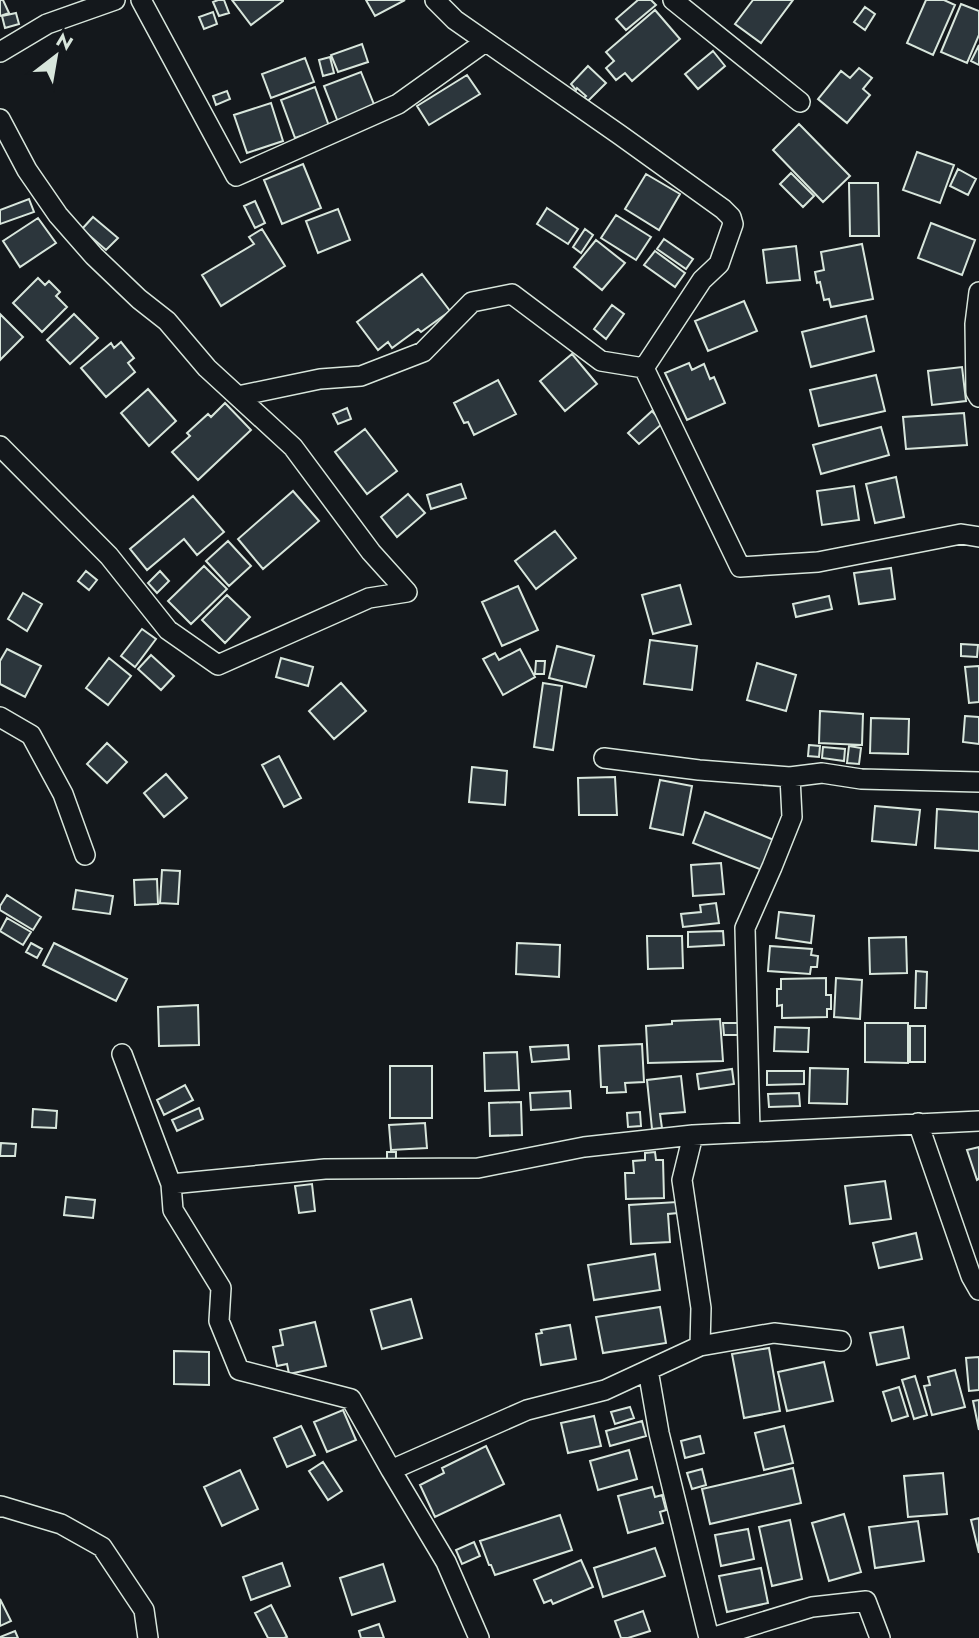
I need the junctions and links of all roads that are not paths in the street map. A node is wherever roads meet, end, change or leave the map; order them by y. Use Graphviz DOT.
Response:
graph roads {
  1 [pos="115,0"];
  2 [pos="141,0"];
  3 [pos="435,0"];
  4 [pos="673,0"];
  5 [pos="485,42"];
  6 [pos="0,52"];
  7 [pos="800,102"];
  8 [pos="0,119"];
  9 [pos="979,292"];
  10 [pos="644,368"];
  11 [pos="238,396"];
  12 [pos="979,397"];
  13 [pos="0,446"];
  14 [pos="979,537"];
  15 [pos="0,717"];
  16 [pos="604,758"];
  17 [pos="790,777"];
  18 [pos="979,782"];
  19 [pos="85,855"];
  20 [pos="122,1054"];
  21 [pos="979,1121"];
  22 [pos="918,1123"];
  23 [pos="750,1131"];
  24 [pos="693,1135"];
  25 [pos="171,1184"];
  26 [pos="979,1290"];
  27 [pos="841,1341"];
  28 [pos="700,1346"];
  29 [pos="648,1370"];
  30 [pos="391,1470"];
  31 [pos="0,1507"];
  32 [pos="148,1638"];
  33 [pos="479,1638"];
  34 [pos="710,1638"];
  35 [pos="880,1638"];
  1 -- 6 [label="street"];
  2 -- 5 [label="street"];
  3 -- 5 [label="street"];
  4 -- 7 [label="street"];
  5 -- 10 [label="street"];
  8 -- 11 [label="street"];
  9 -- 12 [label="street"];
  10 -- 11 [label="street"];
  10 -- 14 [label="street"];
  11 -- 13 [label="street"];
  15 -- 19 [label="street"];
  16 -- 17 [label="street"];
  17 -- 18 [label="street"];
  17 -- 23 [label="street"];
  20 -- 25 [label="street"];
  21 -- 22 [label="street"];
  22 -- 23 [label="street"];
  22 -- 26 [label="street"];
  23 -- 24 [label="street"];
  24 -- 25 [label="street"];
  24 -- 28 [label="street"];
  25 -- 30 [label="street"];
  27 -- 28 [label="street"];
  28 -- 29 [label="street"];
  29 -- 30 [label="street"];
  29 -- 34 [label="street"];
  30 -- 33 [label="street"];
  31 -- 32 [label="street"];
  34 -- 35 [label="street"];
}
